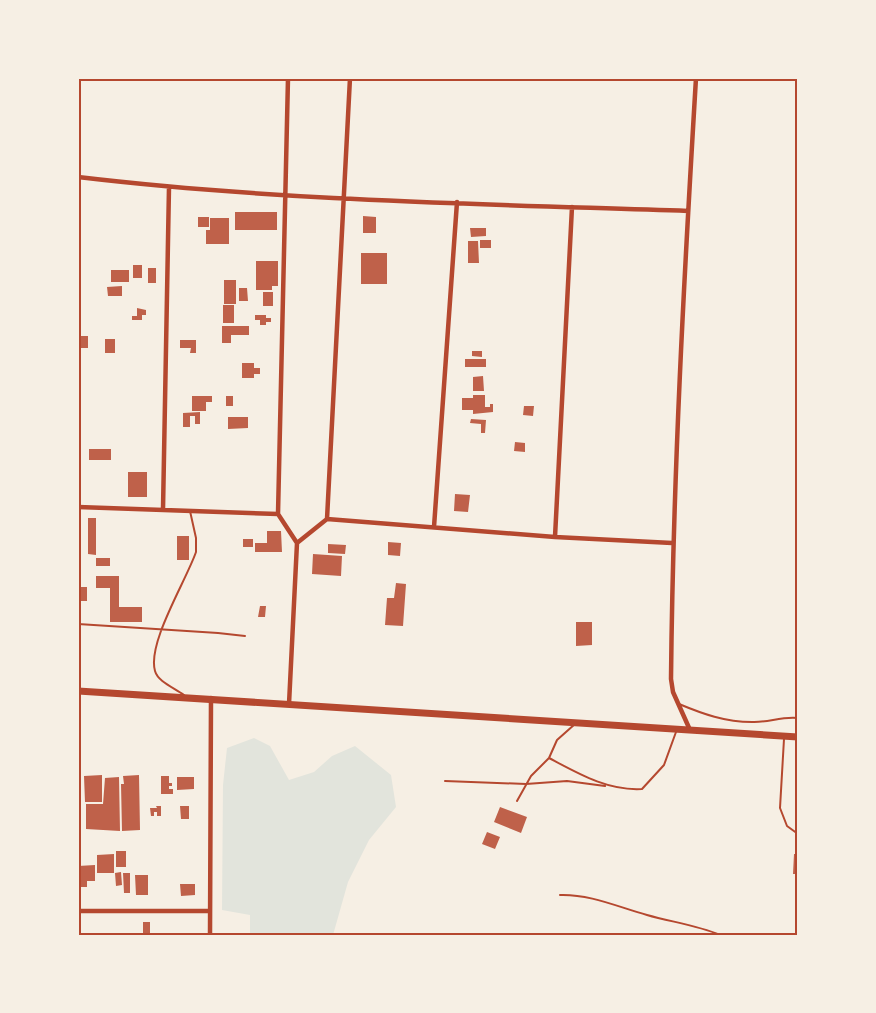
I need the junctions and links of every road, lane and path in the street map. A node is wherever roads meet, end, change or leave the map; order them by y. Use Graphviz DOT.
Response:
graph roads {
  1 [pos="288,78"];
  2 [pos="350,78"];
  3 [pos="696,78"];
  4 [pos="78,177"];
  5 [pos="169,188"];
  6 [pos="286,195"];
  7 [pos="343,198"];
  8 [pos="458,202"];
  9 [pos="572,207"];
  10 [pos="688,212"];
  11 [pos="78,507"];
  12 [pos="163,510"];
  13 [pos="190,511"];
  14 [pos="278,513"];
  15 [pos="327,519"];
  16 [pos="434,527"];
  17 [pos="555,537"];
  18 [pos="297,543"];
  19 [pos="672,543"];
  20 [pos="78,624"];
  21 [pos="163,629"];
  22 [pos="245,636"];
  23 [pos="78,691"];
  24 [pos="187,697"];
  25 [pos="211,698"];
  26 [pos="289,704"];
  27 [pos="679,704"];
  28 [pos="798,718"];
  29 [pos="578,723"];
  30 [pos="677,729"];
  31 [pos="690,730"];
  32 [pos="784,736"];
  33 [pos="798,737"];
  34 [pos="549,758"];
  35 [pos="445,781"];
  36 [pos="526,784"];
  37 [pos="607,786"];
  38 [pos="516,801"];
  39 [pos="798,834"];
  40 [pos="560,895"];
  41 [pos="78,911"];
  42 [pos="210,911"];
  43 [pos="210,935"];
  44 [pos="720,935"];
  1 -- 6 [label="street"];
  2 -- 7 [label="street"];
  3 -- 10 [label="street"];
  4 -- 5 [label="street"];
  5 -- 6 [label="street"];
  5 -- 12 [label="street"];
  6 -- 7 [label="street"];
  6 -- 14 [label="street"];
  7 -- 8 [label="street"];
  7 -- 15 [label="street"];
  8 -- 9 [label="street"];
  8 -- 16 [label="street"];
  9 -- 10 [label="street"];
  9 -- 17 [label="street"];
  10 -- 19 [label="street"];
  11 -- 12 [label="street"];
  12 -- 13 [label="street"];
  13 -- 14 [label="street"];
  13 -- 21 [label="lane"];
  14 -- 18 [label="street"];
  15 -- 16 [label="street"];
  15 -- 18 [label="street"];
  16 -- 17 [label="street"];
  17 -- 19 [label="street"];
  18 -- 26 [label="street"];
  19 -- 27 [label="street"];
  20 -- 21 [label="lane"];
  21 -- 22 [label="lane"];
  21 -- 24 [label="lane"];
  23 -- 24 [label="main road"];
  24 -- 25 [label="main road"];
  25 -- 26 [label="main road"];
  25 -- 42 [label="street"];
  26 -- 29 [label="main road"];
  27 -- 28 [label="lane"];
  27 -- 31 [label="street"];
  29 -- 30 [label="main road"];
  29 -- 34 [label="lane"];
  30 -- 31 [label="main road"];
  30 -- 37 [label="lane"];
  31 -- 32 [label="main road"];
  32 -- 33 [label="main road"];
  32 -- 39 [label="lane"];
  34 -- 36 [label="lane"];
  34 -- 37 [label="lane"];
  35 -- 36 [label="lane"];
  36 -- 37 [label="lane"];
  36 -- 38 [label="lane"];
  40 -- 44 [label="lane"];
  41 -- 42 [label="street"];
  42 -- 43 [label="street"];
}
